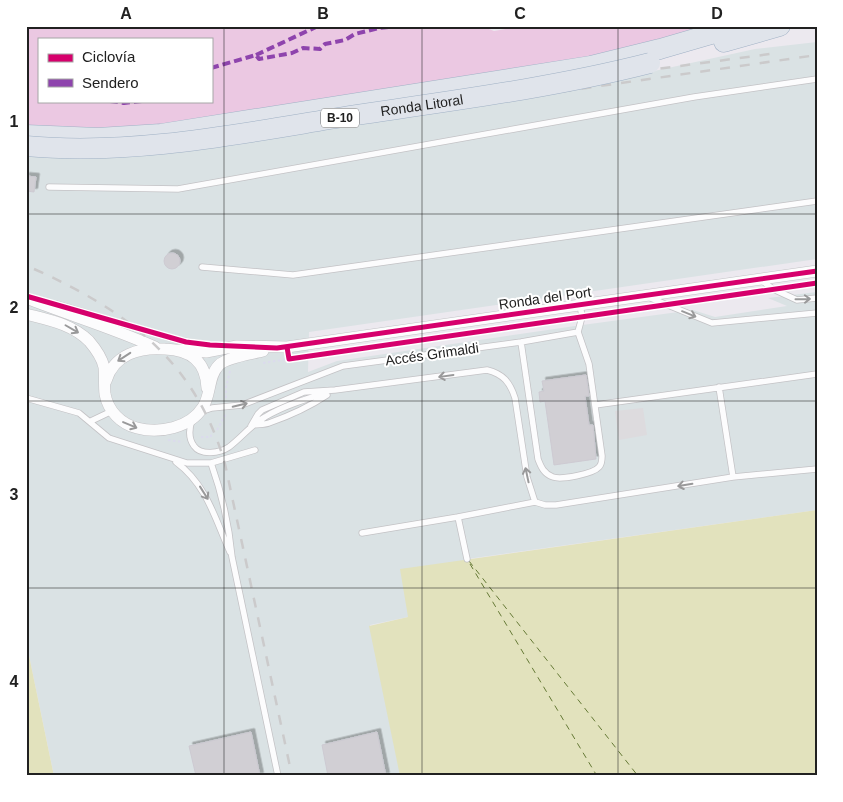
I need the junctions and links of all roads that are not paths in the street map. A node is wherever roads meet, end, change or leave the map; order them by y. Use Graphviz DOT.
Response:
graph roads {
  1 [pos="739,26"];
  2 [pos="780,26"];
  3 [pos="661,54"];
  4 [pos="817,79"];
  5 [pos="26,135"];
  6 [pos="26,146"];
  7 [pos="49,187"];
  8 [pos="817,201"];
  9 [pos="202,268"];
  10 [pos="817,271"];
  11 [pos="759,279"];
  12 [pos="644,296"];
  13 [pos="26,297"];
  14 [pos="817,298"];
  15 [pos="580,304"];
  16 [pos="817,308"];
  17 [pos="817,313"];
  18 [pos="26,314"];
  19 [pos="799,315"];
  20 [pos="817,318"];
  21 [pos="578,332"];
  22 [pos="521,342"];
  23 [pos="237,346"];
  24 [pos="157,348"];
  25 [pos="277,348"];
  26 [pos="178,350"];
  27 [pos="817,374"];
  28 [pos="105,387"];
  29 [pos="719,387"];
  30 [pos="335,390"];
  31 [pos="26,398"];
  32 [pos="206,399"];
  33 [pos="595,405"];
  34 [pos="112,410"];
  35 [pos="194,417"];
  36 [pos="91,421"];
  37 [pos="251,426"];
  38 [pos="255,450"];
  39 [pos="171,458"];
  40 [pos="211,463"];
  41 [pos="817,469"];
  42 [pos="733,478"];
  43 [pos="535,502"];
  44 [pos="458,517"];
  45 [pos="362,533"];
  46 [pos="232,557"];
  47 [pos="467,559"];
  48 [pos="278,776"];
  1 -- 3 [label="highway, Ronda Litoral / B-10"];
  2 -- 3 [label="highway, Ronda Litoral / B-10"];
  3 -- 5 [label="highway, Ronda Litoral / B-10"];
  3 -- 6 [label="highway, Ronda Litoral / B-10, bridge"];
  4 -- 7 [label="lane"];
  8 -- 9 [label="lane"];
  10 -- 11 [label="street, Ronda del Port"];
  11 -- 12 [label="street, Ronda del Port"];
  11 -- 14 [label="lane, one-way"];
  12 -- 15 [label="street, Ronda del Port"];
  12 -- 19 [label="lane, one-way"];
  13 -- 23 [label="lane"];
  13 -- 24 [label="street"];
  15 -- 21 [label="lane"];
  15 -- 25 [label="street, Ronda del Port"];
  16 -- 19 [label="lane"];
  17 -- 19 [label="lane"];
  18 -- 28 [label="street, one-way"];
  19 -- 20 [label="lane"];
  21 -- 22 [label="lane, Accés Grimaldi"];
  21 -- 33 [label="lane"];
  22 -- 33 [label="lane"];
  35 -- 22 [label="lane, Accés Grimaldi, one-way"];
  23 -- 25 [label="street"];
  23 -- 26 [label="street"];
  24 -- 26 [label="street"];
  24 -- 28 [label="street, one-way"];
  25 -- 32 [label="street"];
  26 -- 32 [label="street"];
  27 -- 29 [label="lane"];
  28 -- 34 [label="street"];
  29 -- 33 [label="lane"];
  29 -- 42 [label="lane"];
  30 -- 37 [label="lane"];
  30 -- 37 [label="lane"];
  43 -- 30 [label="lane, one-way"];
  31 -- 36 [label="lane"];
  32 -- 35 [label="street"];
  34 -- 35 [label="street, one-way"];
  34 -- 36 [label="lane"];
  35 -- 37 [label="lane"];
  36 -- 39 [label="lane"];
  38 -- 40 [label="lane"];
  39 -- 40 [label="lane"];
  39 -- 46 [label="lane, one-way"];
  40 -- 46 [label="lane"];
  41 -- 42 [label="lane"];
  42 -- 43 [label="lane, one-way"];
  43 -- 44 [label="lane"];
  44 -- 45 [label="lane"];
  44 -- 47 [label="lane"];
  46 -- 48 [label="lane"];
}
